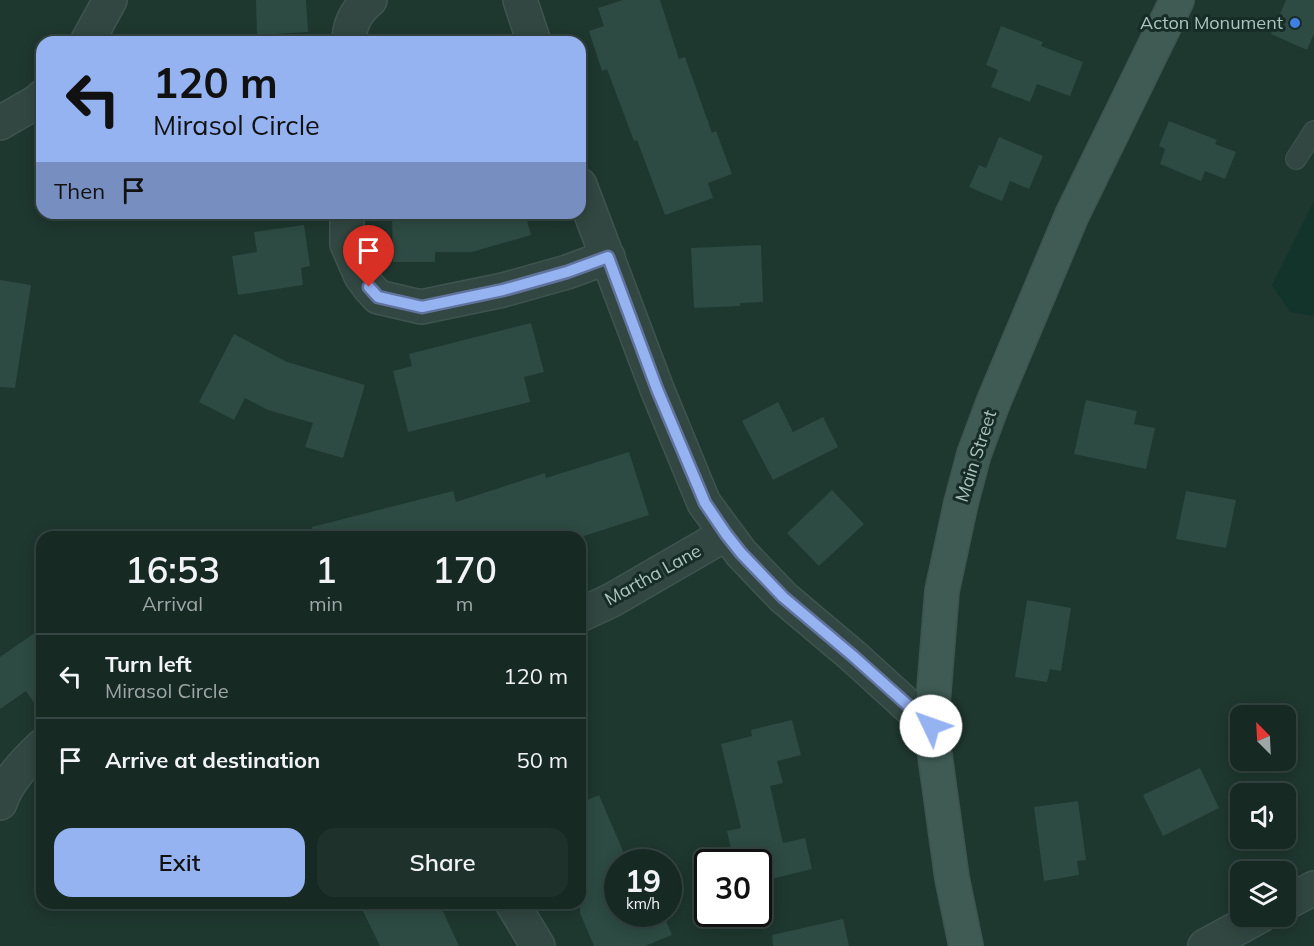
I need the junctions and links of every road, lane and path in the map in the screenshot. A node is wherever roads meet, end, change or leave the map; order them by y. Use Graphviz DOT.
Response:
graph roads {
  1 [pos="110,0"];
  2 [pos="370,0"];
  3 [pos="520,0"];
  4 [pos="1177,0"];
  5 [pos="90,36"];
  6 [pos="349,36"];
  7 [pos="532,36"];
  8 [pos="36,103"];
  9 [pos="0,123"];
  10 [pos="1314,131"];
  11 [pos="1296,159"];
  12 [pos="586,200"];
  13 [pos="347,219"];
  14 [pos="608,257"];
  15 [pos="726,534"];
  16 [pos="586,612"];
  17 [pos="931,726"];
  18 [pos="36,752"];
  19 [pos="0,802"];
  20 [pos="1314,888"];
  21 [pos="1296,898"];
  22 [pos="515,909"];
  23 [pos="1240,927"];
  24 [pos="537,946"];
  25 [pos="966,946"];
  26 [pos="1205,946"];
  1 -- 5 [label="street"];
  2 -- 6 [label="street"];
  3 -- 7 [label="street"];
  4 -- 17 [label="main road, Main Street"];
  8 -- 9 [label="street"];
  10 -- 11 [label="lane"];
  12 -- 14 [label="street"];
  13 -- 14 [label="street"];
  14 -- 15 [label="street"];
  15 -- 16 [label="street, Martha Lane"];
  15 -- 17 [label="street"];
  17 -- 25 [label="main road, Main Street"];
  18 -- 19 [label="street"];
  20 -- 21 [label="street"];
  22 -- 24 [label="street"];
  23 -- 26 [label="street"];
}
